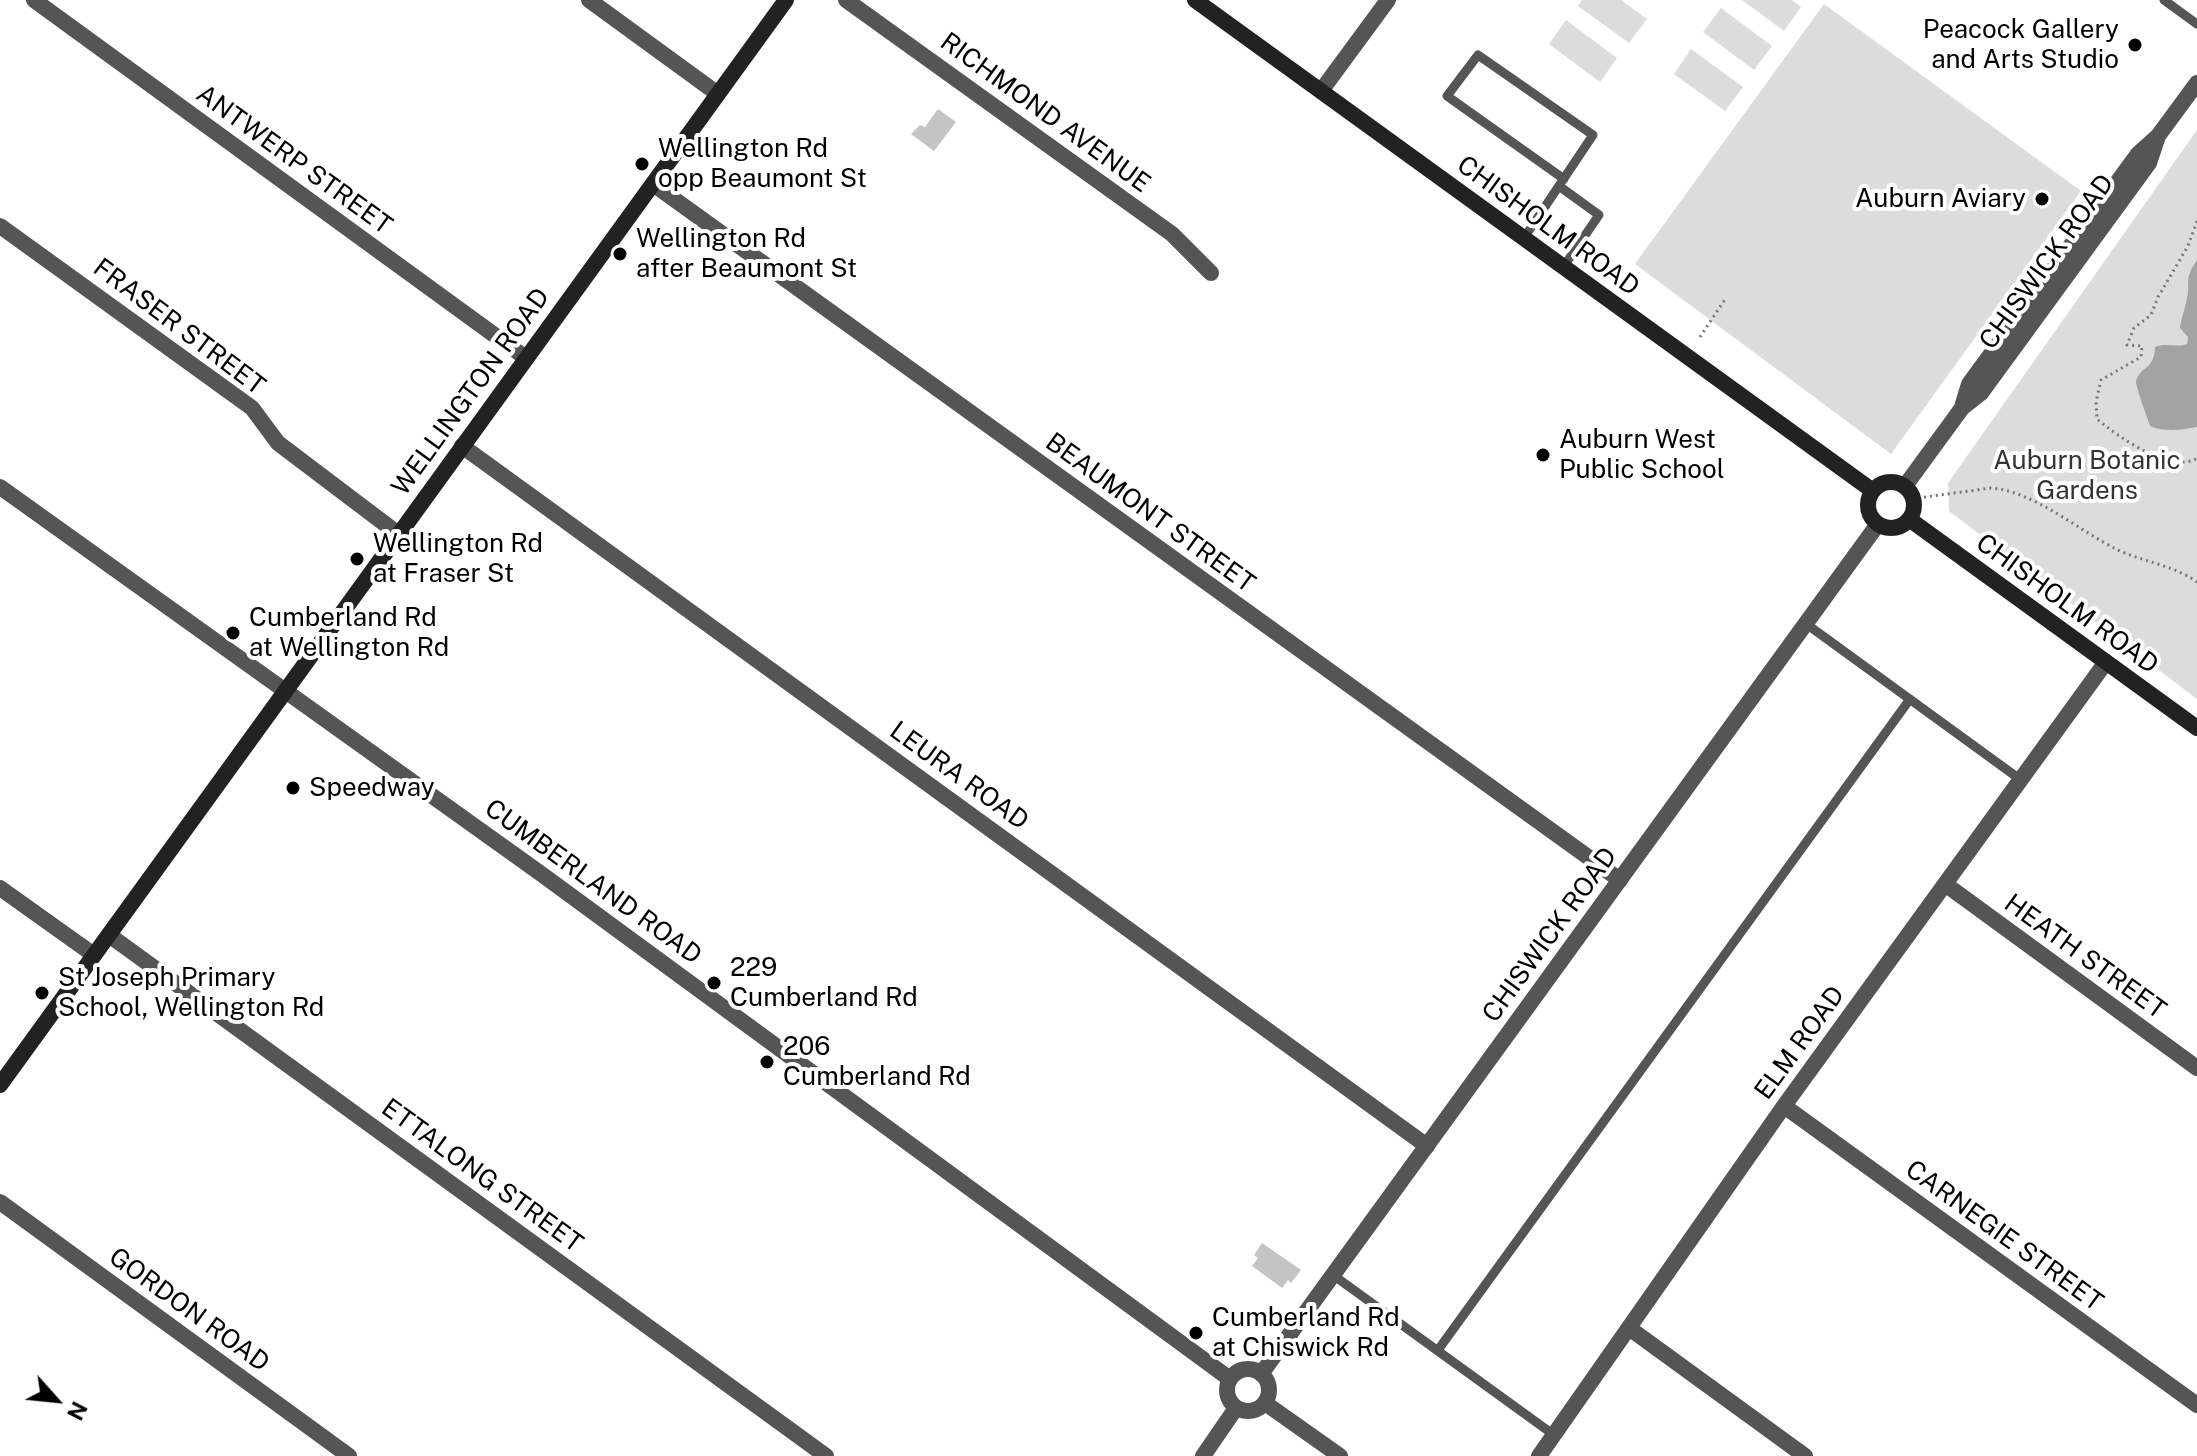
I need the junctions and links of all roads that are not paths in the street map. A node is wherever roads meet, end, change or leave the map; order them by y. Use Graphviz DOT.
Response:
graph roads {
  1 [pos="34,0"];
  2 [pos="589,0"];
  3 [pos="786,0"];
  4 [pos="846,0"];
  5 [pos="1195,0"];
  6 [pos="1388,0"];
  7 [pos="2164,0"];
  8 [pos="2197,24"];
  9 [pos="2197,83"];
  10 [pos="1321,91"];
  11 [pos="718,94"];
  12 [pos="1561,183"];
  13 [pos="653,184"];
  14 [pos="0,226"];
  15 [pos="1524,238"];
  16 [pos="1564,266"];
  17 [pos="1211,273"];
  18 [pos="526,358"];
  19 [pos="462,446"];
  20 [pos="0,487"];
  21 [pos="1873,491"];
  22 [pos="1910,493"];
  23 [pos="1909,519"];
  24 [pos="1878,524"];
  25 [pos="397,533"];
  26 [pos="1805,623"];
  27 [pos="2106,662"];
  28 [pos="284,690"];
  29 [pos="1910,699"];
  30 [pos="2197,728"];
  31 [pos="2021,780"];
  32 [pos="1620,880"];
  33 [pos="1945,884"];
  34 [pos="0,888"];
  35 [pos="109,935"];
  36 [pos="94,955"];
  37 [pos="2197,1068"];
  38 [pos="0,1085"];
  39 [pos="1784,1106"];
  40 [pos="1427,1146"];
  41 [pos="0,1202"];
  42 [pos="1333,1275"];
  43 [pos="1629,1328"];
  44 [pos="1438,1350"];
  45 [pos="1261,1374"];
  46 [pos="1230,1379"];
  47 [pos="1265,1403"];
  48 [pos="2197,1405"];
  49 [pos="1236,1408"];
  50 [pos="1554,1435"];
  51 [pos="349,1456"];
  52 [pos="826,1456"];
  53 [pos="1203,1456"];
  54 [pos="1340,1456"];
  55 [pos="1539,1456"];
  56 [pos="1805,1456"];
  1 -- 18 [label="street, ANTWERP STREET"];
  2 -- 11 [label="street"];
  3 -- 11 [label="main road, WELLINGTON ROAD"];
  4 -- 17 [label="street, RICHMOND AVENUE"];
  5 -- 10 [label="main road, CHISHOLM ROAD"];
  6 -- 10 [label="street"];
  7 -- 8 [label="lane"];
  9 -- 22 [label="street, CHISWICK ROAD"];
  10 -- 15 [label="main road, CHISHOLM ROAD"];
  11 -- 13 [label="main road, WELLINGTON ROAD"];
  12 -- 12 [label="lane"];
  12 -- 15 [label="lane"];
  12 -- 16 [label="lane"];
  13 -- 18 [label="main road, WELLINGTON ROAD"];
  13 -- 32 [label="street, BEAUMONT STREET"];
  14 -- 25 [label="street, FRASER STREET"];
  15 -- 16 [label="main road, CHISHOLM ROAD"];
  16 -- 21 [label="main road, CHISHOLM ROAD"];
  18 -- 19 [label="main road, WELLINGTON ROAD"];
  19 -- 25 [label="main road, WELLINGTON ROAD"];
  19 -- 40 [label="street, LEURA ROAD"];
  20 -- 28 [label="street, CUMBERLAND ROAD"];
  21 -- 22 [label="main road"];
  21 -- 24 [label="main road"];
  22 -- 23 [label="main road"];
  23 -- 24 [label="main road"];
  23 -- 27 [label="main road, CHISHOLM ROAD"];
  24 -- 26 [label="street, CHISWICK ROAD"];
  25 -- 28 [label="main road, WELLINGTON ROAD"];
  26 -- 29 [label="lane"];
  26 -- 32 [label="street, CHISWICK ROAD"];
  27 -- 30 [label="main road, CHISHOLM ROAD"];
  27 -- 31 [label="street, ELM ROAD"];
  28 -- 35 [label="main road, WELLINGTON ROAD"];
  28 -- 46 [label="street, CUMBERLAND ROAD"];
  29 -- 31 [label="lane"];
  29 -- 44 [label="lane"];
  31 -- 33 [label="street, ELM ROAD"];
  32 -- 40 [label="street, CHISWICK ROAD"];
  33 -- 37 [label="street, HEATH STREET"];
  33 -- 39 [label="street, ELM ROAD"];
  34 -- 36 [label="street"];
  35 -- 36 [label="main road, WELLINGTON ROAD"];
  35 -- 52 [label="street, ETTALONG STREET"];
  36 -- 38 [label="main road, WELLINGTON ROAD"];
  39 -- 43 [label="street, ELM ROAD"];
  39 -- 48 [label="street, CARNEGIE STREET"];
  40 -- 42 [label="street, CHISWICK ROAD"];
  41 -- 51 [label="street, GORDON ROAD"];
  42 -- 44 [label="lane"];
  42 -- 45 [label="street, CHISWICK ROAD"];
  43 -- 50 [label="street, ELM ROAD"];
  43 -- 56 [label="street"];
  44 -- 50 [label="lane"];
  45 -- 46 [label="street"];
  45 -- 47 [label="street"];
  46 -- 49 [label="street"];
  47 -- 49 [label="street"];
  47 -- 54 [label="street"];
  49 -- 53 [label="street"];
  50 -- 55 [label="street, ELM ROAD"];
}
